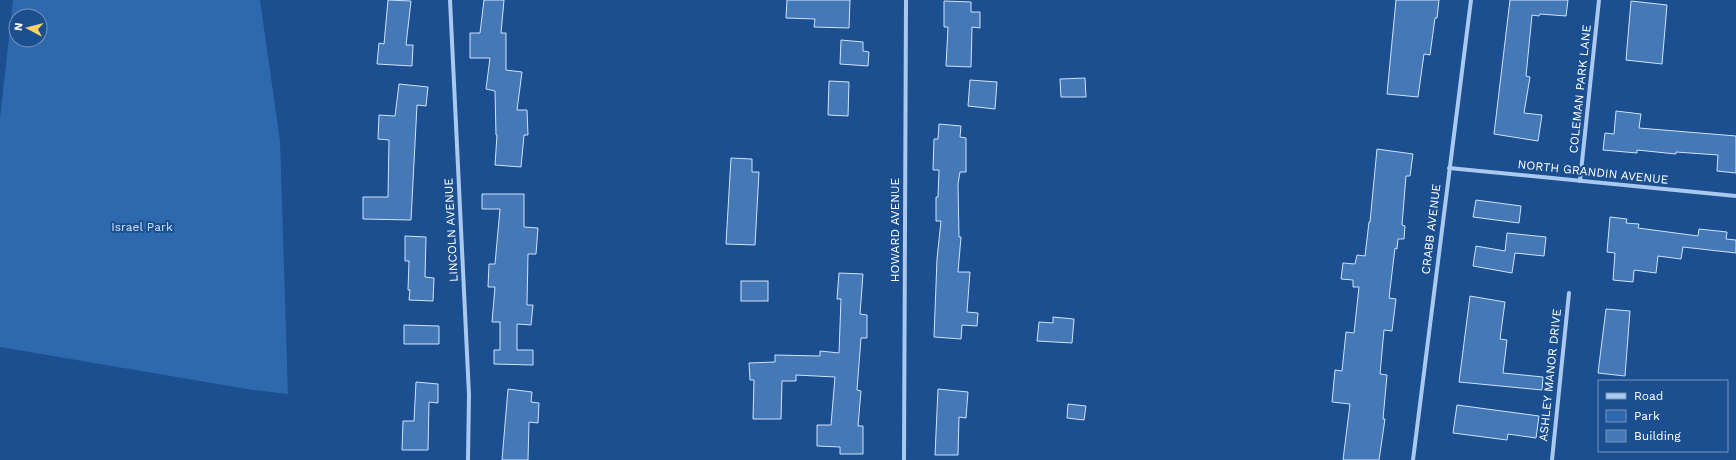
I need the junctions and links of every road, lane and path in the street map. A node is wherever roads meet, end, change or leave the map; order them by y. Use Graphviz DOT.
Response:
graph roads {
  1 [pos="450,0"];
  2 [pos="906,0"];
  3 [pos="1471,0"];
  4 [pos="1599,0"];
  5 [pos="1449,168"];
  6 [pos="1580,181"];
  7 [pos="1736,196"];
  8 [pos="1569,293"];
  9 [pos="468,460"];
  10 [pos="904,460"];
  11 [pos="1413,460"];
  12 [pos="1552,460"];
  1 -- 9 [label="street, LINCOLN AVENUE"];
  2 -- 10 [label="street, HOWARD AVENUE"];
  3 -- 5 [label="street, CRABB AVENUE"];
  4 -- 6 [label="street, COLEMAN PARK LANE"];
  5 -- 6 [label="street, NORTH GRANDIN AVENUE"];
  5 -- 11 [label="street, CRABB AVENUE"];
  6 -- 7 [label="street, NORTH GRANDIN AVENUE"];
  8 -- 12 [label="street, ASHLEY MANOR DRIVE"];
}
